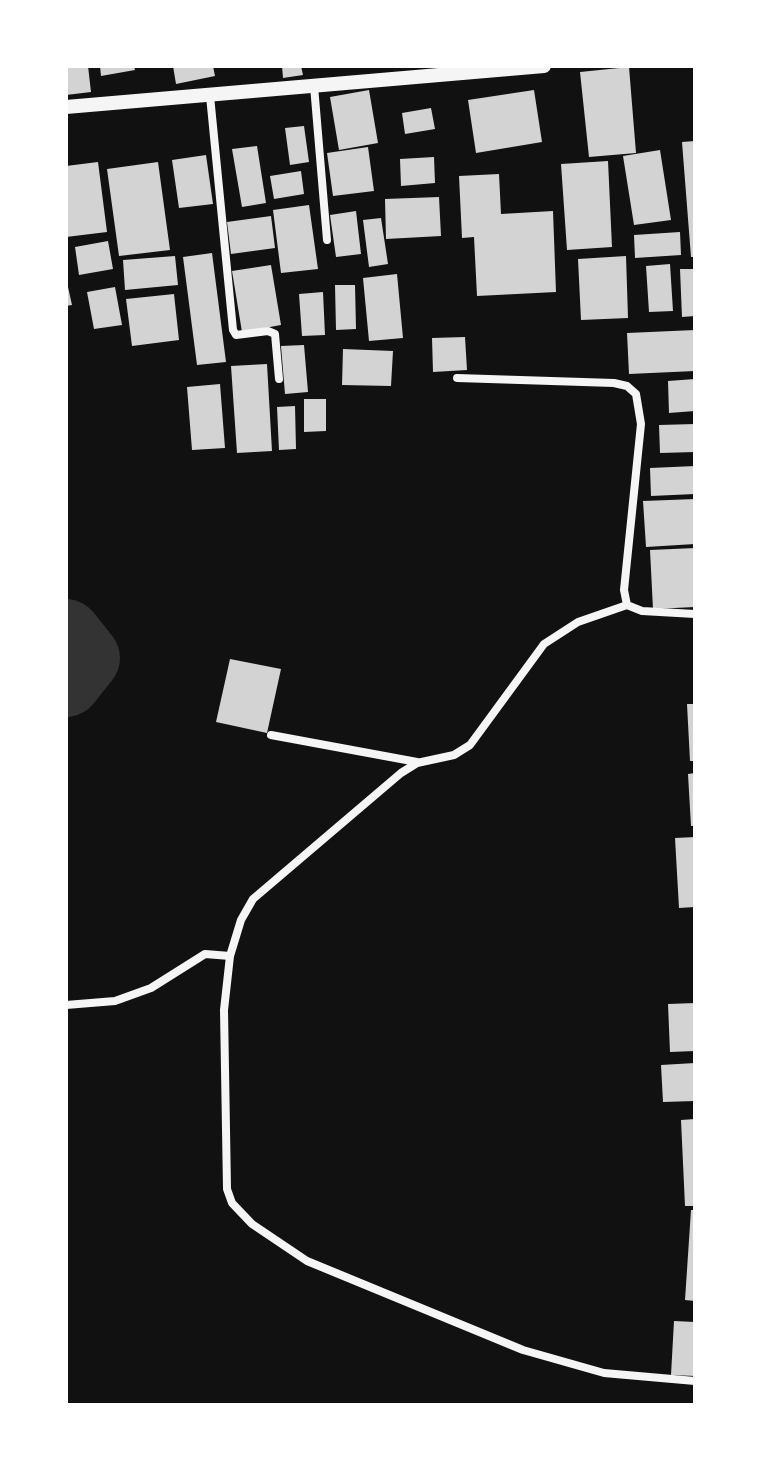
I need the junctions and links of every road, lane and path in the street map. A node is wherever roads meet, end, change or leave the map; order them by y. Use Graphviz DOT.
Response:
graph roads {
  1 [pos="544,66"];
  2 [pos="314,86"];
  3 [pos="210,96"];
  4 [pos="66,107"];
  5 [pos="327,240"];
  6 [pos="457,378"];
  7 [pos="279,379"];
  8 [pos="627,605"];
  9 [pos="695,614"];
  10 [pos="271,735"];
  11 [pos="417,763"];
  12 [pos="230,956"];
  13 [pos="66,1005"];
  14 [pos="695,1381"];
  1 -- 2 [label="street"];
  2 -- 3 [label="street"];
  2 -- 5 [label="street"];
  3 -- 4 [label="street"];
  3 -- 7 [label="street"];
  6 -- 8 [label="street"];
  8 -- 9 [label="street"];
  8 -- 11 [label="street"];
  10 -- 11 [label="street"];
  11 -- 12 [label="street"];
  12 -- 13 [label="street"];
  12 -- 14 [label="street"];
}
